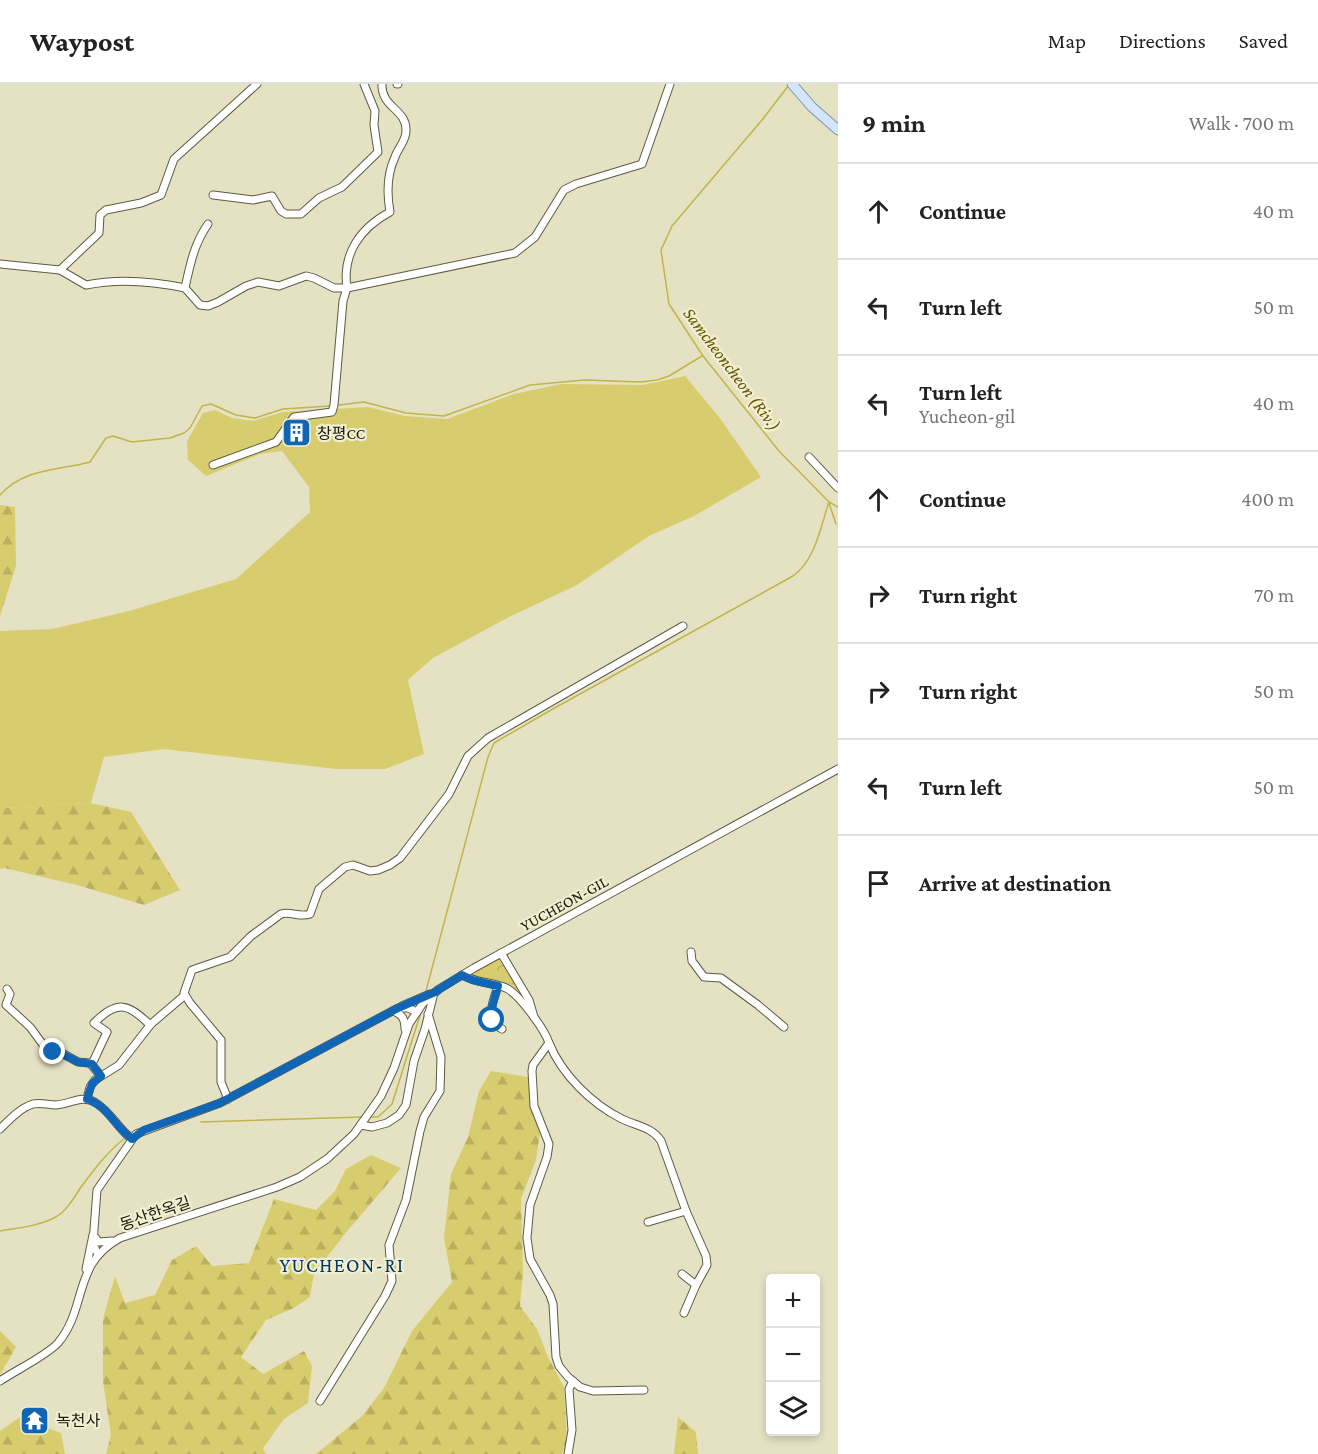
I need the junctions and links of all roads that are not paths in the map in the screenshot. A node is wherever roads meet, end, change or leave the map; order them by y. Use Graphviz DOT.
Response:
graph roads {
  1 [pos="257,84"];
  2 [pos="364,84"];
  3 [pos="382,84"];
  4 [pos="670,84"];
  5 [pos="792,84"];
  6 [pos="838,130"];
  7 [pos="213,195"];
  8 [pos="208,224"];
  9 [pos="0,264"];
  10 [pos="60,270"];
  11 [pos="185,288"];
  12 [pos="347,288"];
  13 [pos="809,457"];
  14 [pos="213,465"];
  15 [pos="838,488"];
  16 [pos="683,626"];
  17 [pos="838,770"];
  18 [pos="691,952"];
  19 [pos="501,953"];
  20 [pos="462,975"];
  21 [pos="498,986"];
  22 [pos="7,989"];
  23 [pos="435,992"];
  24 [pos="185,995"];
  25 [pos="396,1010"];
  26 [pos="417,1012"];
  27 [pos="428,1014"];
  28 [pos="536,1022"];
  29 [pos="150,1025"];
  30 [pos="784,1027"];
  31 [pos="502,1029"];
  32 [pos="405,1033"];
  33 [pos="549,1043"];
  34 [pos="92,1064"];
  35 [pos="101,1076"];
  36 [pos="87,1099"];
  37 [pos="228,1099"];
  38 [pos="363,1123"];
  39 [pos="0,1129"];
  40 [pos="132,1139"];
  41 [pos="686,1211"];
  42 [pos="648,1222"];
  43 [pos="93,1235"];
  44 [pos="120,1238"];
  45 [pos="98,1255"];
  46 [pos="86,1274"];
  47 [pos="682,1274"];
  48 [pos="696,1285"];
  49 [pos="684,1314"];
  50 [pos="0,1381"];
  51 [pos="573,1382"];
  52 [pos="644,1390"];
  53 [pos="321,1401"];
  54 [pos="568,1454"];
  1 -- 10 [label="street"];
  2 -- 7 [label="street"];
  3 -- 12 [label="street"];
  4 -- 12 [label="street"];
  5 -- 6 [label="main road"];
  8 -- 11 [label="street"];
  9 -- 10 [label="street"];
  10 -- 11 [label="street"];
  11 -- 12 [label="street"];
  12 -- 14 [label="street"];
  13 -- 15 [label="street"];
  16 -- 24 [label="street"];
  17 -- 19 [label="street, YUCHEON-GIL"];
  18 -- 30 [label="street"];
  19 -- 20 [label="street, YUCHEON-GIL"];
  19 -- 28 [label="street"];
  20 -- 21 [label="street"];
  20 -- 23 [label="street, YUCHEON-GIL"];
  21 -- 28 [label="street"];
  21 -- 31 [label="street"];
  22 -- 34 [label="street"];
  23 -- 25 [label="street"];
  23 -- 26 [label="street, YUCHEON-GIL"];
  23 -- 27 [label="street"];
  24 -- 29 [label="street"];
  24 -- 37 [label="street"];
  25 -- 26 [label="street"];
  25 -- 32 [label="street"];
  25 -- 37 [label="street"];
  26 -- 32 [label="street, YUCHEON-GIL"];
  27 -- 38 [label="street"];
  27 -- 53 [label="street"];
  28 -- 33 [label="street"];
  29 -- 34 [label="street"];
  29 -- 35 [label="street"];
  32 -- 38 [label="street, YUCHEON-GIL"];
  33 -- 41 [label="street"];
  33 -- 51 [label="street"];
  34 -- 35 [label="street"];
  35 -- 36 [label="street"];
  36 -- 39 [label="street"];
  36 -- 40 [label="street"];
  37 -- 40 [label="street"];
  38 -- 44 [label="street, 동산한옥길"];
  40 -- 43 [label="street"];
  41 -- 42 [label="street"];
  41 -- 48 [label="street"];
  43 -- 44 [label="street"];
  43 -- 45 [label="street"];
  43 -- 46 [label="street"];
  44 -- 45 [label="street, 동산한옥길"];
  45 -- 46 [label="street, 동산한옥길"];
  46 -- 50 [label="street, 동산한옥길"];
  47 -- 48 [label="street"];
  48 -- 49 [label="street"];
  51 -- 52 [label="street"];
  51 -- 54 [label="street"];
}
